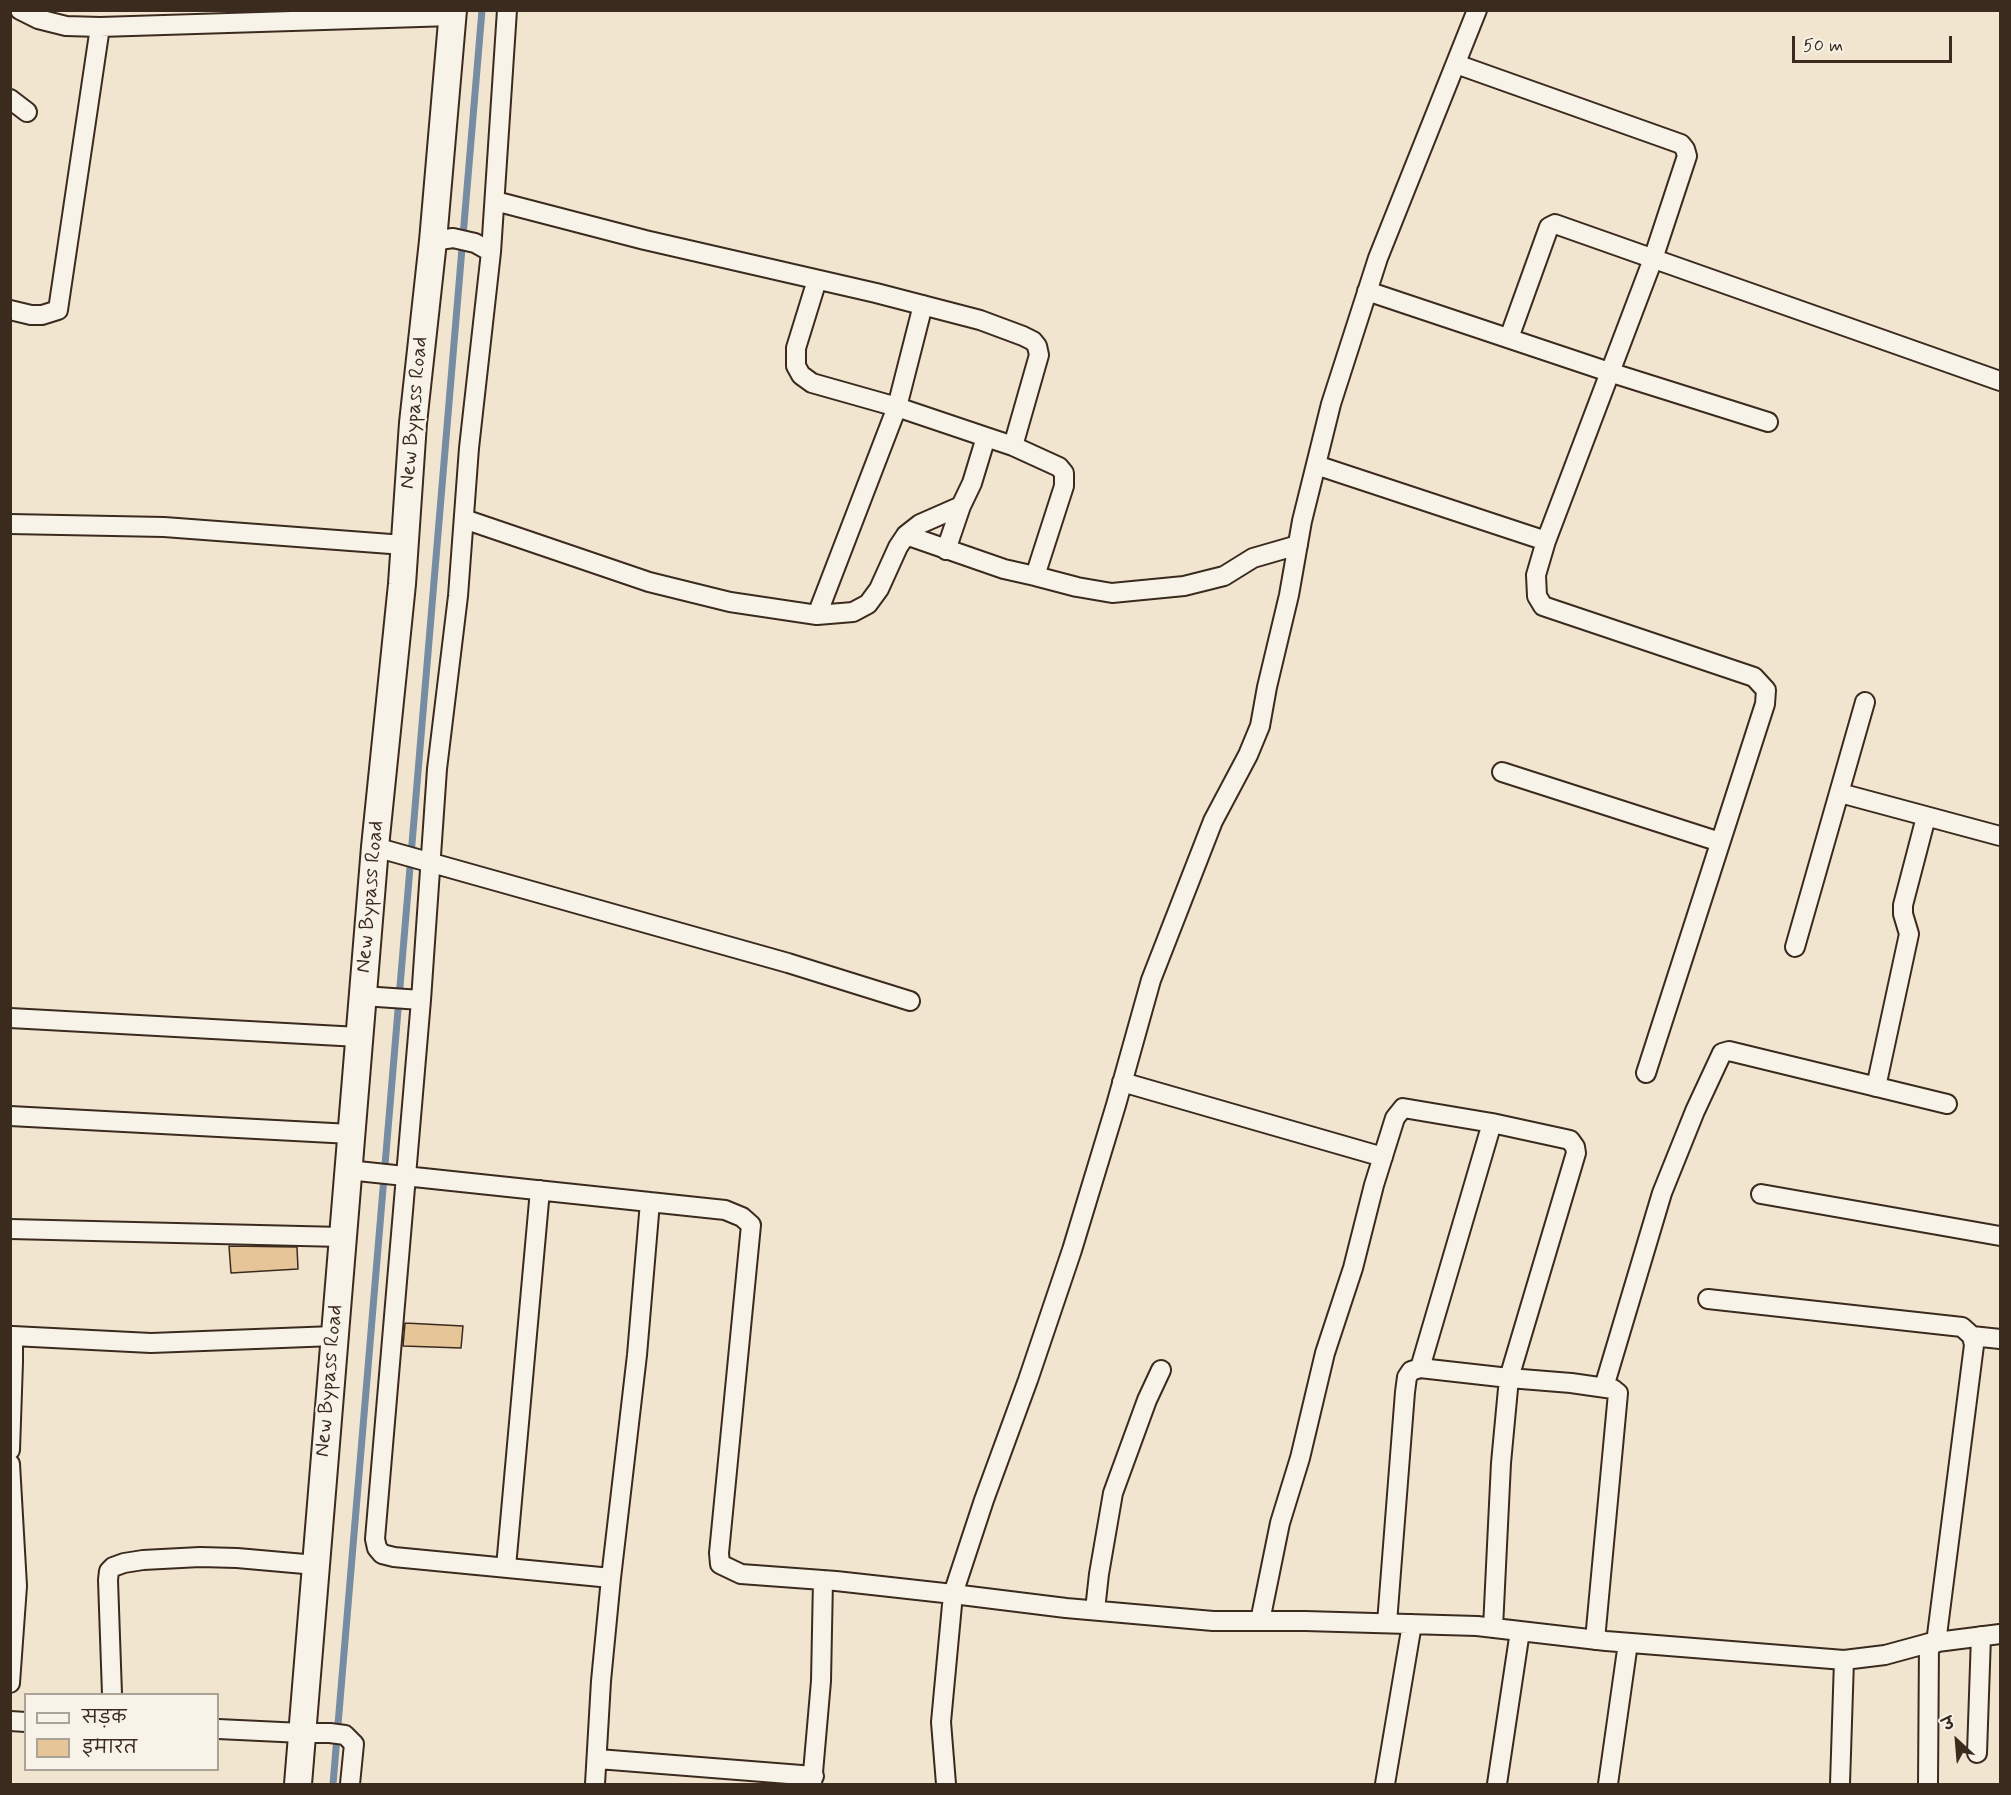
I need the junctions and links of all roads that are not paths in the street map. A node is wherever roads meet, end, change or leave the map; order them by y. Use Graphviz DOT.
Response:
graph roads {
  1 [pos="20,10"];
  2 [pos="507,10"];
  3 [pos="1477,10"];
  4 [pos="453,14"];
  5 [pos="100,27"];
  6 [pos="1455,64"];
  7 [pos="10,99"];
  8 [pos="27,112"];
  9 [pos="495,201"];
  10 [pos="443,240"];
  11 [pos="491,252"];
  12 [pos="1653,260"];
  13 [pos="817,280"];
  14 [pos="1367,291"];
  15 [pos="923,305"];
  16 [pos="10,310"];
  17 [pos="1509,338"];
  18 [pos="1609,372"];
  19 [pos="2001,381"];
  20 [pos="897,407"];
  21 [pos="1768,422"];
  22 [pos="986,437"];
  23 [pos="1013,446"];
  24 [pos="1316,465"];
  25 [pos="961,506"];
  26 [pos="464,519"];
  27 [pos="10,524"];
  28 [pos="906,535"];
  29 [pos="1546,541"];
  30 [pos="404,545"];
  31 [pos="1298,545"];
  32 [pos="946,550"];
  33 [pos="1035,576"];
  34 [pos="817,615"];
  35 [pos="1865,702"];
  36 [pos="1502,772"];
  37 [pos="1840,793"];
  38 [pos="1926,817"];
  39 [pos="2001,836"];
  40 [pos="1720,843"];
  41 [pos="375,848"];
  42 [pos="417,859"];
  43 [pos="1795,946"];
  44 [pos="363,996"];
  45 [pos="405,1000"];
  46 [pos="910,1001"];
  47 [pos="10,1018"];
  48 [pos="359,1037"];
  49 [pos="1646,1073"];
  50 [pos="1122,1082"];
  51 [pos="1876,1087"];
  52 [pos="1947,1104"];
  53 [pos="10,1116"];
  54 [pos="1492,1123"];
  55 [pos="351,1134"];
  56 [pos="1383,1157"];
  57 [pos="348,1170"];
  58 [pos="393,1175"];
  59 [pos="540,1190"];
  60 [pos="1761,1194"];
  61 [pos="650,1202"];
  62 [pos="10,1229"];
  63 [pos="2001,1236"];
  64 [pos="342,1237"];
  65 [pos="1708,1299"];
  66 [pos="12,1336"];
  67 [pos="334,1336"];
  68 [pos="1972,1336"];
  69 [pos="2001,1339"];
  70 [pos="1420,1368"];
  71 [pos="1161,1370"];
  72 [pos="1509,1378"];
  73 [pos="1604,1387"];
  74 [pos="10,1450"];
  75 [pos="10,1464"];
  76 [pos="316,1565"];
  77 [pos="506,1567"];
  78 [pos="611,1578"];
  79 [pos="823,1580"];
  80 [pos="953,1594"];
  81 [pos="1095,1610"];
  82 [pos="1260,1621"];
  83 [pos="1387,1623"];
  84 [pos="1412,1624"];
  85 [pos="1493,1628"];
  86 [pos="1520,1631"];
  87 [pos="2001,1634"];
  88 [pos="1981,1636"];
  89 [pos="1595,1640"];
  90 [pos="1628,1643"];
  91 [pos="1932,1643"];
  92 [pos="1844,1660"];
  93 [pos="10,1683"];
  94 [pos="112,1693"];
  95 [pos="219,1729"];
  96 [pos="302,1733"];
  97 [pos="1977,1753"];
  98 [pos="598,1759"];
  99 [pos="813,1780"];
  100 [pos="298,1785"];
  101 [pos="350,1785"];
  102 [pos="595,1785"];
  103 [pos="946,1785"];
  104 [pos="1385,1785"];
  105 [pos="1497,1785"];
  106 [pos="1608,1785"];
  107 [pos="1840,1785"];
  108 [pos="1928,1785"];
  1 -- 5 [label="street"];
  2 -- 9 [label="street"];
  3 -- 6 [label="street"];
  4 -- 5 [label="street"];
  4 -- 10 [label="main road, New Bypass Road"];
  5 -- 16 [label="street"];
  6 -- 12 [label="street"];
  6 -- 14 [label="street"];
  7 -- 8 [label="street"];
  9 -- 11 [label="street"];
  9 -- 13 [label="street"];
  10 -- 11 [label="street"];
  10 -- 30 [label="main road, New Bypass Road"];
  11 -- 26 [label="street"];
  12 -- 17 [label="street"];
  12 -- 18 [label="street"];
  12 -- 19 [label="street"];
  13 -- 15 [label="street"];
  13 -- 20 [label="street"];
  14 -- 17 [label="street"];
  14 -- 24 [label="street"];
  15 -- 20 [label="street"];
  15 -- 23 [label="street"];
  17 -- 18 [label="street"];
  18 -- 21 [label="street"];
  18 -- 29 [label="street"];
  20 -- 22 [label="street"];
  20 -- 34 [label="street"];
  22 -- 23 [label="street"];
  22 -- 25 [label="street"];
  23 -- 33 [label="street"];
  24 -- 29 [label="street"];
  24 -- 31 [label="street"];
  25 -- 28 [label="street"];
  25 -- 32 [label="street"];
  26 -- 34 [label="street"];
  26 -- 42 [label="street"];
  27 -- 30 [label="street"];
  28 -- 32 [label="street"];
  28 -- 34 [label="street"];
  29 -- 40 [label="street"];
  30 -- 41 [label="main road, New Bypass Road"];
  31 -- 33 [label="street"];
  31 -- 50 [label="street"];
  32 -- 33 [label="street"];
  35 -- 37 [label="street"];
  36 -- 40 [label="street"];
  37 -- 38 [label="street"];
  37 -- 43 [label="street"];
  38 -- 39 [label="street"];
  38 -- 51 [label="street"];
  40 -- 49 [label="street"];
  41 -- 42 [label="street"];
  41 -- 44 [label="main road, New Bypass Road"];
  42 -- 45 [label="street"];
  42 -- 46 [label="street"];
  44 -- 45 [label="street"];
  44 -- 48 [label="main road, New Bypass Road"];
  45 -- 58 [label="street"];
  47 -- 48 [label="street"];
  48 -- 55 [label="main road, New Bypass Road"];
  50 -- 56 [label="street"];
  50 -- 80 [label="street"];
  51 -- 52 [label="street"];
  51 -- 73 [label="street"];
  53 -- 55 [label="street"];
  54 -- 56 [label="street"];
  54 -- 70 [label="street"];
  54 -- 72 [label="street"];
  55 -- 57 [label="main road, New Bypass Road"];
  56 -- 82 [label="street"];
  57 -- 58 [label="street"];
  57 -- 64 [label="main road, New Bypass Road"];
  58 -- 59 [label="street"];
  58 -- 77 [label="street"];
  59 -- 61 [label="street"];
  59 -- 77 [label="street"];
  60 -- 63 [label="street"];
  61 -- 78 [label="street"];
  61 -- 79 [label="street"];
  62 -- 64 [label="street"];
  64 -- 67 [label="main road, New Bypass Road"];
  65 -- 68 [label="street"];
  66 -- 67 [label="street"];
  66 -- 74 [label="street"];
  67 -- 76 [label="main road, New Bypass Road"];
  68 -- 69 [label="street"];
  68 -- 91 [label="street"];
  70 -- 72 [label="street"];
  70 -- 83 [label="street"];
  71 -- 81 [label="street"];
  72 -- 73 [label="street"];
  72 -- 85 [label="street"];
  73 -- 89 [label="street"];
  75 -- 93 [label="street"];
  76 -- 94 [label="street"];
  76 -- 96 [label="main road, New Bypass Road"];
  77 -- 78 [label="street"];
  78 -- 98 [label="street"];
  79 -- 80 [label="street"];
  79 -- 99 [label="street"];
  80 -- 81 [label="street"];
  80 -- 103 [label="street"];
  81 -- 82 [label="street"];
  82 -- 83 [label="street"];
  83 -- 84 [label="street"];
  84 -- 85 [label="street"];
  84 -- 104 [label="street"];
  85 -- 86 [label="street"];
  86 -- 89 [label="street"];
  86 -- 105 [label="street"];
  87 -- 88 [label="street"];
  88 -- 91 [label="street"];
  88 -- 97 [label="street"];
  89 -- 90 [label="street"];
  90 -- 92 [label="street"];
  90 -- 106 [label="street"];
  91 -- 92 [label="street"];
  91 -- 108 [label="street"];
  92 -- 107 [label="street"];
  95 -- 96 [label="street"];
  96 -- 100 [label="main road, New Bypass Road"];
  96 -- 101 [label="street"];
  98 -- 99 [label="street"];
  98 -- 102 [label="street"];
}
